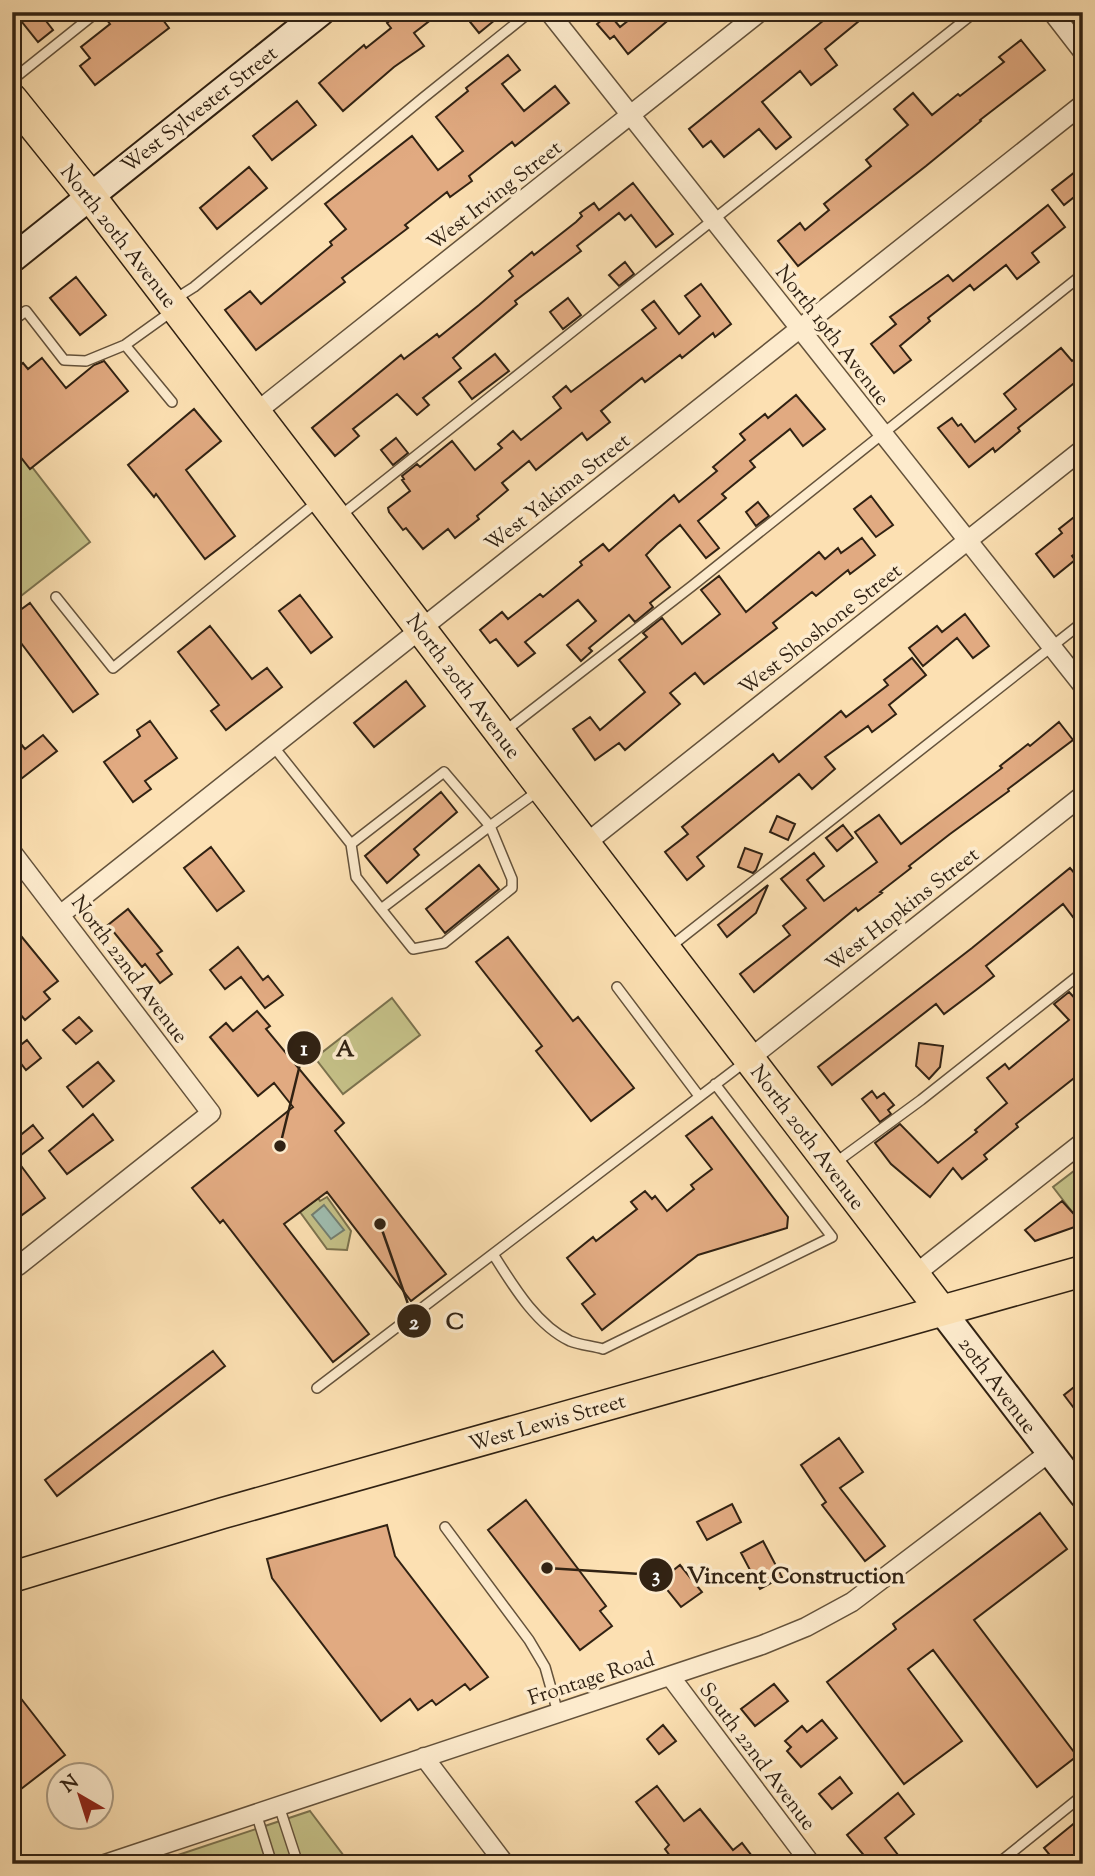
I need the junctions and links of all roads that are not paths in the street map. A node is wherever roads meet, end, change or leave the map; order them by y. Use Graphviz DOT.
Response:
graph roads {
  1 [pos="97,12"];
  2 [pos="530,12"];
  3 [pos="549,12"];
  4 [pos="760,12"];
  5 [pos="975,12"];
  6 [pos="1052,12"];
  7 [pos="310,15"];
  8 [pos="1083,52"];
  9 [pos="12,80"];
  10 [pos="12,99"];
  11 [pos="1083,104"];
  12 [pos="630,115"];
  13 [pos="90,196"];
  14 [pos="713,219"];
  15 [pos="12,260"];
  16 [pos="1083,274"];
  17 [pos="173,306"];
  18 [pos="12,321"];
  19 [pos="799,328"];
  20 [pos="125,345"];
  21 [pos="172,402"];
  22 [pos="255,413"];
  23 [pos="883,434"];
  24 [pos="1083,449"];
  25 [pos="329,509"];
  26 [pos="967,541"];
  27 [pos="56,597"];
  28 [pos="1083,622"];
  29 [pos="421,629"];
  30 [pos="1051,646"];
  31 [pos="1083,686"];
  32 [pos="501,734"];
  33 [pos="273,746"];
  34 [pos="542,788"];
  35 [pos="1083,795"];
  36 [pos="491,825"];
  37 [pos="351,844"];
  38 [pos="584,844"];
  39 [pos="12,852"];
  40 [pos="381,909"];
  41 [pos="60,915"];
  42 [pos="666,950"];
  43 [pos="1083,972"];
  44 [pos="617,987"];
  45 [pos="749,1059"];
  46 [pos="715,1084"];
  47 [pos="699,1096"];
  48 [pos="1083,1142"];
  49 [pos="831,1166"];
  50 [pos="493,1254"];
  51 [pos="15,1263"];
  52 [pos="1083,1271"];
  53 [pos="914,1275"];
  54 [pos="941,1310"];
  55 [pos="317,1388"];
  56 [pos="1050,1452"];
  57 [pos="1083,1496"];
  58 [pos="445,1527"];
  59 [pos="12,1577"];
  60 [pos="670,1676"];
  61 [pos="558,1713"];
  62 [pos="424,1757"];
  63 [pos="1083,1796"];
  64 [pos="279,1806"];
  65 [pos="256,1813"];
  66 [pos="105,1864"];
  67 [pos="272,1864"];
  68 [pos="298,1864"];
  69 [pos="505,1864"];
  70 [pos="811,1864"];
  71 [pos="1002,1864"];
  1 -- 9 [label="lane"];
  2 -- 17 [label="lane"];
  3 -- 12 [label="street, North 19th Avenue"];
  4 -- 12 [label="street, West Irving Street"];
  5 -- 14 [label="lane"];
  6 -- 8 [label="street"];
  7 -- 13 [label="street, West Sylvester Street"];
  10 -- 13 [label="main road, North 20th Avenue"];
  11 -- 19 [label="street, West Yakima Street"];
  12 -- 14 [label="street, North 19th Avenue"];
  12 -- 22 [label="street, West Irving Street"];
  13 -- 15 [label="street, West Sylvester Street"];
  13 -- 17 [label="main road, North 20th Avenue"];
  14 -- 19 [label="street, North 19th Avenue"];
  14 -- 25 [label="lane"];
  16 -- 23 [label="lane"];
  17 -- 20 [label="lane"];
  17 -- 22 [label="main road, North 20th Avenue"];
  18 -- 20 [label="lane"];
  19 -- 23 [label="street, North 19th Avenue"];
  19 -- 29 [label="street, West Yakima Street"];
  20 -- 21 [label="lane"];
  22 -- 25 [label="main road, North 20th Avenue"];
  23 -- 26 [label="street, North 19th Avenue"];
  23 -- 32 [label="lane"];
  24 -- 26 [label="street, West Shoshone Street"];
  25 -- 27 [label="lane"];
  25 -- 29 [label="main road, North 20th Avenue"];
  26 -- 30 [label="street, North 19th Avenue"];
  26 -- 38 [label="street, West Shoshone Street"];
  28 -- 30 [label="lane"];
  29 -- 32 [label="main road, North 20th Avenue"];
  29 -- 33 [label="street, West Yakima Street"];
  30 -- 31 [label="street, North 19th Avenue"];
  30 -- 42 [label="lane"];
  32 -- 34 [label="main road, North 20th Avenue"];
  33 -- 37 [label="lane"];
  33 -- 41 [label="street, West Yakima Street"];
  34 -- 36 [label="lane"];
  34 -- 38 [label="main road, North 20th Avenue"];
  35 -- 45 [label="street, West Hopkins Street"];
  36 -- 37 [label="lane"];
  36 -- 40 [label="lane"];
  36 -- 40 [label="lane"];
  37 -- 40 [label="lane"];
  38 -- 42 [label="main road, North 20th Avenue"];
  39 -- 41 [label="street, North 22nd Avenue"];
  41 -- 51 [label="street, North 22nd Avenue"];
  42 -- 45 [label="main road, North 20th Avenue"];
  43 -- 49 [label="lane"];
  44 -- 47 [label="lane"];
  45 -- 46 [label="lane"];
  45 -- 49 [label="main road, North 20th Avenue"];
  46 -- 47 [label="lane"];
  46 -- 50 [label="lane"];
  47 -- 50 [label="lane"];
  48 -- 53 [label="street"];
  49 -- 53 [label="main road, North 20th Avenue"];
  50 -- 55 [label="lane"];
  52 -- 54 [label="main road, West Lewis Street"];
  53 -- 54 [label="main road, 20th Avenue"];
  54 -- 56 [label="street, 20th Avenue"];
  54 -- 59 [label="main road, West Lewis Street"];
  56 -- 57 [label="street, 20th Avenue"];
  56 -- 60 [label="street, Frontage Road"];
  58 -- 61 [label="lane"];
  60 -- 61 [label="street, Frontage Road"];
  60 -- 70 [label="street, South 22nd Avenue"];
  61 -- 62 [label="street, Frontage Road"];
  62 -- 64 [label="street, Frontage Road"];
  62 -- 69 [label="street"];
  63 -- 71 [label="lane"];
  64 -- 65 [label="street, Frontage Road"];
  64 -- 68 [label="lane"];
  65 -- 66 [label="street, Frontage Road"];
  65 -- 67 [label="lane"];
}
